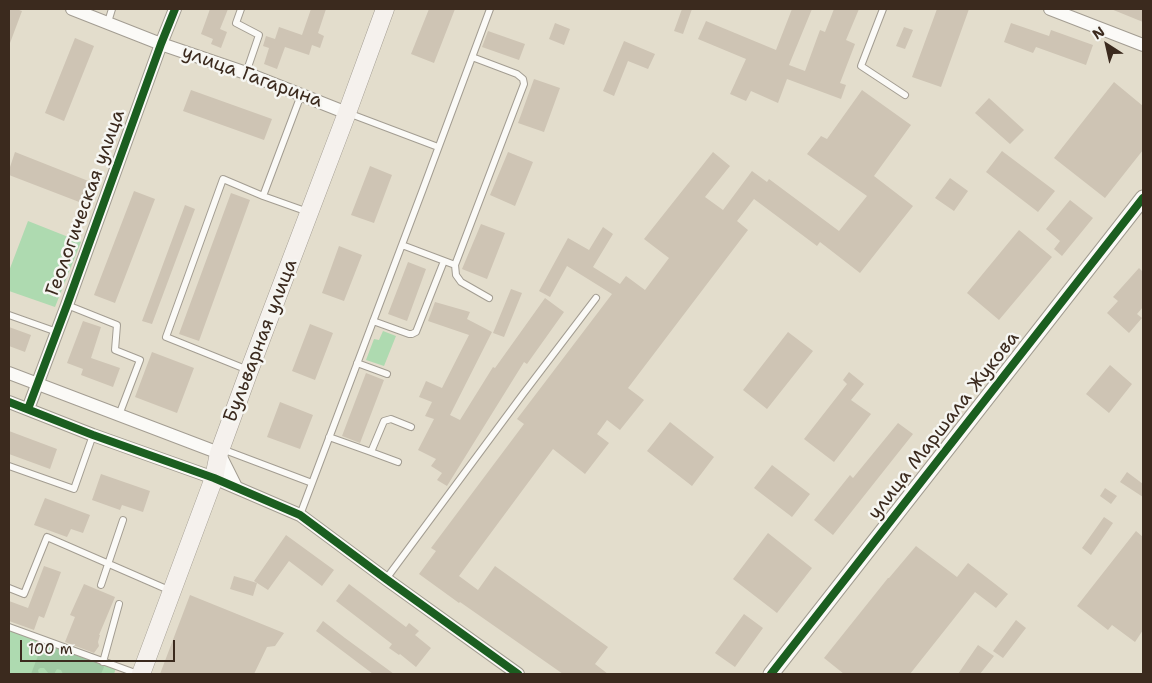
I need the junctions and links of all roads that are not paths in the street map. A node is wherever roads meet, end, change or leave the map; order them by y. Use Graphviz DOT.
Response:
graph roads {
  1 [pos="72,9"];
  2 [pos="112,9"];
  3 [pos="175,9"];
  4 [pos="241,9"];
  5 [pos="386,9"];
  6 [pos="490,9"];
  7 [pos="883,9"];
  8 [pos="1050,9"];
  9 [pos="1075,13"];
  10 [pos="108,22"];
  11 [pos="161,44"];
  12 [pos="1143,45"];
  13 [pos="472,57"];
  14 [pos="246,73"];
  15 [pos="301,95"];
  16 [pos="905,95"];
  17 [pos="347,113"];
  18 [pos="438,147"];
  19 [pos="263,196"];
  20 [pos="1143,198"];
  21 [pos="310,212"];
  22 [pos="402,245"];
  23 [pos="444,261"];
  24 [pos="455,265"];
  25 [pos="489,298"];
  26 [pos="596,298"];
  27 [pos="67,305"];
  28 [pos="9,314"];
  29 [pos="373,321"];
  30 [pos="57,332"];
  31 [pos="358,363"];
  32 [pos="249,370"];
  33 [pos="9,373"];
  34 [pos="387,374"];
  35 [pos="38,384"];
  36 [pos="9,402"];
  37 [pos="28,409"];
  38 [pos="119,415"];
  39 [pos="411,427"];
  40 [pos="94,435"];
  41 [pos="330,437"];
  42 [pos="220,451"];
  43 [pos="371,452"];
  44 [pos="398,462"];
  45 [pos="9,466"];
  46 [pos="214,478"];
  47 [pos="312,483"];
  48 [pos="236,487"];
  49 [pos="300,515"];
  50 [pos="123,520"];
  51 [pos="108,564"];
  52 [pos="386,579"];
  53 [pos="101,585"];
  54 [pos="9,588"];
  55 [pos="172,591"];
  56 [pos="119,604"];
  57 [pos="9,627"];
  58 [pos="103,662"];
  59 [pos="139,674"];
  60 [pos="518,674"];
  61 [pos="770,674"];
  1 -- 10 [label="street, улица Гагарина"];
  2 -- 10 [label="lane"];
  3 -- 11 [label="street, Геологическая улица"];
  4 -- 14 [label="lane"];
  5 -- 17 [label="main road, Бульварная улица"];
  6 -- 13 [label="lane"];
  7 -- 16 [label="lane"];
  8 -- 9 [label="street"];
  9 -- 12 [label="street"];
  10 -- 11 [label="street, улица Гагарина"];
  11 -- 14 [label="street, улица Гагарина"];
  11 -- 27 [label="street, Геологическая улица"];
  13 -- 18 [label="lane"];
  13 -- 24 [label="lane"];
  14 -- 15 [label="street, улица Гагарина"];
  15 -- 17 [label="street, улица Гагарина"];
  15 -- 19 [label="lane"];
  17 -- 18 [label="lane"];
  17 -- 21 [label="main road, Бульварная улица"];
  18 -- 22 [label="lane"];
  19 -- 21 [label="lane"];
  19 -- 32 [label="lane"];
  20 -- 61 [label="street, улица Маршала Жукова"];
  21 -- 32 [label="main road, Бульварная улица"];
  22 -- 23 [label="lane"];
  22 -- 29 [label="lane"];
  23 -- 24 [label="lane"];
  23 -- 29 [label="lane"];
  24 -- 25 [label="lane"];
  26 -- 52 [label="lane"];
  27 -- 30 [label="street, Геологическая улица"];
  27 -- 38 [label="lane"];
  28 -- 30 [label="lane"];
  29 -- 31 [label="lane"];
  30 -- 35 [label="street, Геологическая улица"];
  31 -- 34 [label="lane"];
  31 -- 41 [label="lane"];
  32 -- 42 [label="main road, Бульварная улица"];
  33 -- 35 [label="street"];
  35 -- 37 [label="street, Геологическая улица"];
  35 -- 38 [label="street"];
  36 -- 37 [label="street"];
  37 -- 40 [label="street"];
  38 -- 42 [label="street"];
  39 -- 43 [label="lane"];
  40 -- 45 [label="lane"];
  40 -- 46 [label="street"];
  41 -- 43 [label="lane"];
  41 -- 47 [label="lane"];
  42 -- 46 [label="main road, Бульварная улица"];
  42 -- 47 [label="lane"];
  42 -- 48 [label="street"];
  43 -- 44 [label="lane"];
  46 -- 48 [label="street"];
  46 -- 55 [label="main road, Бульварная улица"];
  47 -- 49 [label="lane"];
  48 -- 49 [label="street"];
  49 -- 52 [label="street"];
  50 -- 51 [label="lane"];
  51 -- 53 [label="lane"];
  51 -- 54 [label="lane"];
  51 -- 55 [label="lane"];
  52 -- 60 [label="street"];
  55 -- 59 [label="main road, Бульварная улица"];
  56 -- 58 [label="lane"];
  57 -- 58 [label="lane"];
  58 -- 59 [label="lane"];
}
